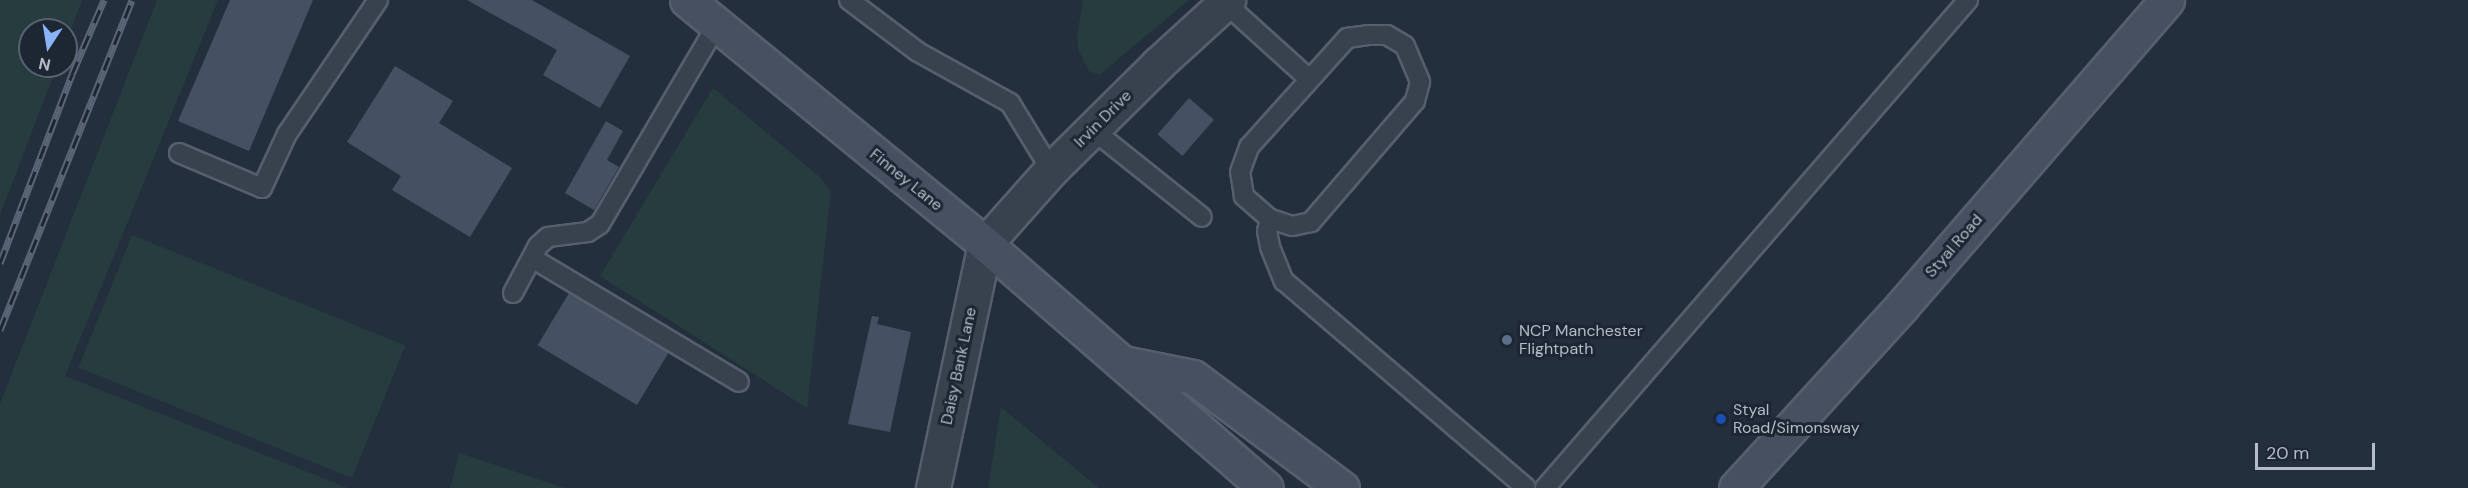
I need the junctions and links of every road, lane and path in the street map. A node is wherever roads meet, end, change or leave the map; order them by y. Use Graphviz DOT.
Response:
graph roads {
  1 [pos="378,0"];
  2 [pos="687,0"];
  3 [pos="849,0"];
  4 [pos="1968,0"];
  5 [pos="2167,0"];
  6 [pos="1226,1"];
  7 [pos="716,26"];
  8 [pos="1309,79"];
  9 [pos="1093,130"];
  10 [pos="179,153"];
  11 [pos="1051,170"];
  12 [pos="1202,217"];
  13 [pos="1270,219"];
  14 [pos="985,244"];
  15 [pos="532,258"];
  16 [pos="513,293"];
  17 [pos="1121,363"];
  18 [pos="739,382"];
  19 [pos="933,488"];
  20 [pos="1266,488"];
  21 [pos="1342,488"];
  22 [pos="1526,488"];
  23 [pos="1545,488"];
  24 [pos="1736,488"];
  1 -- 10 [label="lane"];
  2 -- 7 [label="street, Finney Lane"];
  3 -- 11 [label="lane"];
  4 -- 23 [label="lane"];
  5 -- 24 [label="street, Styal Road"];
  6 -- 8 [label="lane"];
  6 -- 9 [label="street, Irvin Drive"];
  7 -- 14 [label="street, Finney Lane"];
  7 -- 15 [label="lane"];
  8 -- 13 [label="lane"];
  8 -- 13 [label="lane"];
  9 -- 11 [label="street, Irvin Drive"];
  9 -- 12 [label="lane"];
  11 -- 14 [label="street, Irvin Drive"];
  13 -- 22 [label="lane"];
  14 -- 17 [label="street, Finney Lane"];
  14 -- 19 [label="street, Daisy Bank Lane"];
  15 -- 16 [label="lane"];
  15 -- 18 [label="lane"];
  17 -- 20 [label="street, Finney Lane"];
  17 -- 21 [label="street"];
}
